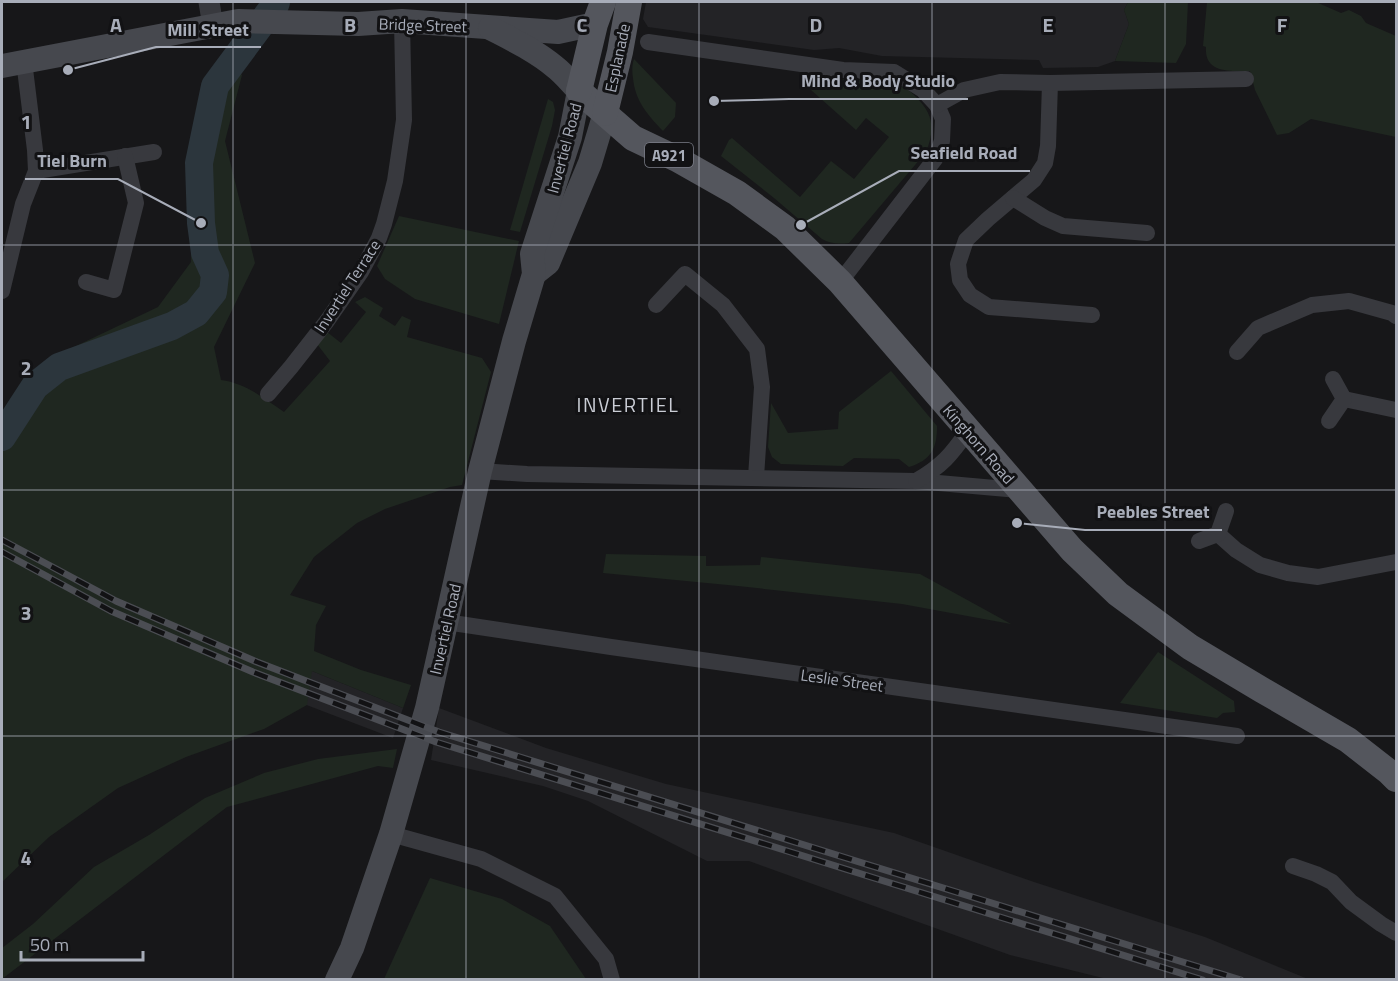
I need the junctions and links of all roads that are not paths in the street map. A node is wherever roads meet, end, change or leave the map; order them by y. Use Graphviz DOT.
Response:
graph roads {
  1 [pos="209,2"];
  2 [pos="628,2"];
  3 [pos="599,13"];
  4 [pos="402,21"];
  5 [pos="213,26"];
  6 [pos="490,28"];
  7 [pos="648,42"];
  8 [pos="620,52"];
  9 [pos="13,63"];
  10 [pos="1246,79"];
  11 [pos="1050,83"];
  12 [pos="579,91"];
  13 [pos="937,105"];
  14 [pos="605,114"];
  15 [pos="570,137"];
  16 [pos="154,152"];
  17 [pos="125,156"];
  18 [pos="36,171"];
  19 [pos="1012,198"];
  20 [pos="1147,233"];
  21 [pos="534,274"];
  22 [pos="86,282"];
  23 [pos="840,282"];
  24 [pos="2,291"];
  25 [pos="656,305"];
  26 [pos="1092,315"];
  27 [pos="1396,316"];
  28 [pos="1238,352"];
  29 [pos="1333,379"];
  30 [pos="268,393"];
  31 [pos="1344,399"];
  32 [pos="1396,410"];
  33 [pos="1329,421"];
  34 [pos="968,431"];
  35 [pos="480,471"];
  36 [pos="756,477"];
  37 [pos="916,481"];
  38 [pos="1019,490"];
  39 [pos="1226,511"];
  40 [pos="1218,534"];
  41 [pos="1199,541"];
  42 [pos="1396,562"];
  43 [pos="446,622"];
  44 [pos="1237,736"];
  45 [pos="1396,779"];
  46 [pos="391,834"];
  47 [pos="1293,866"];
  48 [pos="1396,933"];
  49 [pos="337,980"];
  50 [pos="612,980"];
  1 -- 5 [label="street"];
  2 -- 8 [label="main road, Esplanade"];
  3 -- 6 [label="main road, Bridge Street"];
  3 -- 12 [label="main road, Esplanade"];
  4 -- 5 [label="main road, Bridge Street"];
  4 -- 6 [label="main road, Bridge Street"];
  4 -- 30 [label="street, Invertiel Terrace"];
  5 -- 9 [label="main road, Bridge Street"];
  6 -- 12 [label="main road, Bridge Street"];
  7 -- 13 [label="street"];
  8 -- 12 [label="main road"];
  8 -- 14 [label="main road, Esplanade"];
  9 -- 18 [label="street"];
  10 -- 11 [label="street"];
  11 -- 13 [label="street"];
  11 -- 19 [label="street"];
  12 -- 14 [label="main road, Kinghorn Road / A921"];
  12 -- 15 [label="main road, Invertiel Road"];
  13 -- 23 [label="street"];
  14 -- 15 [label="main road"];
  14 -- 21 [label="main road, Invertiel Road"];
  14 -- 23 [label="main road, Kinghorn Road / A921"];
  15 -- 21 [label="main road, Invertiel Road"];
  16 -- 17 [label="street"];
  17 -- 18 [label="street"];
  17 -- 22 [label="street"];
  18 -- 24 [label="street"];
  19 -- 20 [label="street"];
  19 -- 26 [label="street"];
  21 -- 35 [label="main road, Invertiel Road"];
  23 -- 34 [label="main road, Kinghorn Road / A921"];
  25 -- 36 [label="street"];
  27 -- 28 [label="street"];
  29 -- 31 [label="street"];
  31 -- 32 [label="street"];
  31 -- 33 [label="street"];
  34 -- 37 [label="street"];
  34 -- 38 [label="main road, Kinghorn Road / A921"];
  35 -- 36 [label="street"];
  35 -- 43 [label="main road, Invertiel Road"];
  36 -- 37 [label="street"];
  37 -- 38 [label="street"];
  38 -- 45 [label="main road, Kinghorn Road / A921"];
  39 -- 40 [label="street"];
  40 -- 41 [label="street"];
  40 -- 42 [label="street"];
  43 -- 44 [label="street, Leslie Street"];
  43 -- 46 [label="main road, Invertiel Road"];
  46 -- 49 [label="main road, Invertiel Road"];
  46 -- 50 [label="street"];
  47 -- 48 [label="street"];
}
